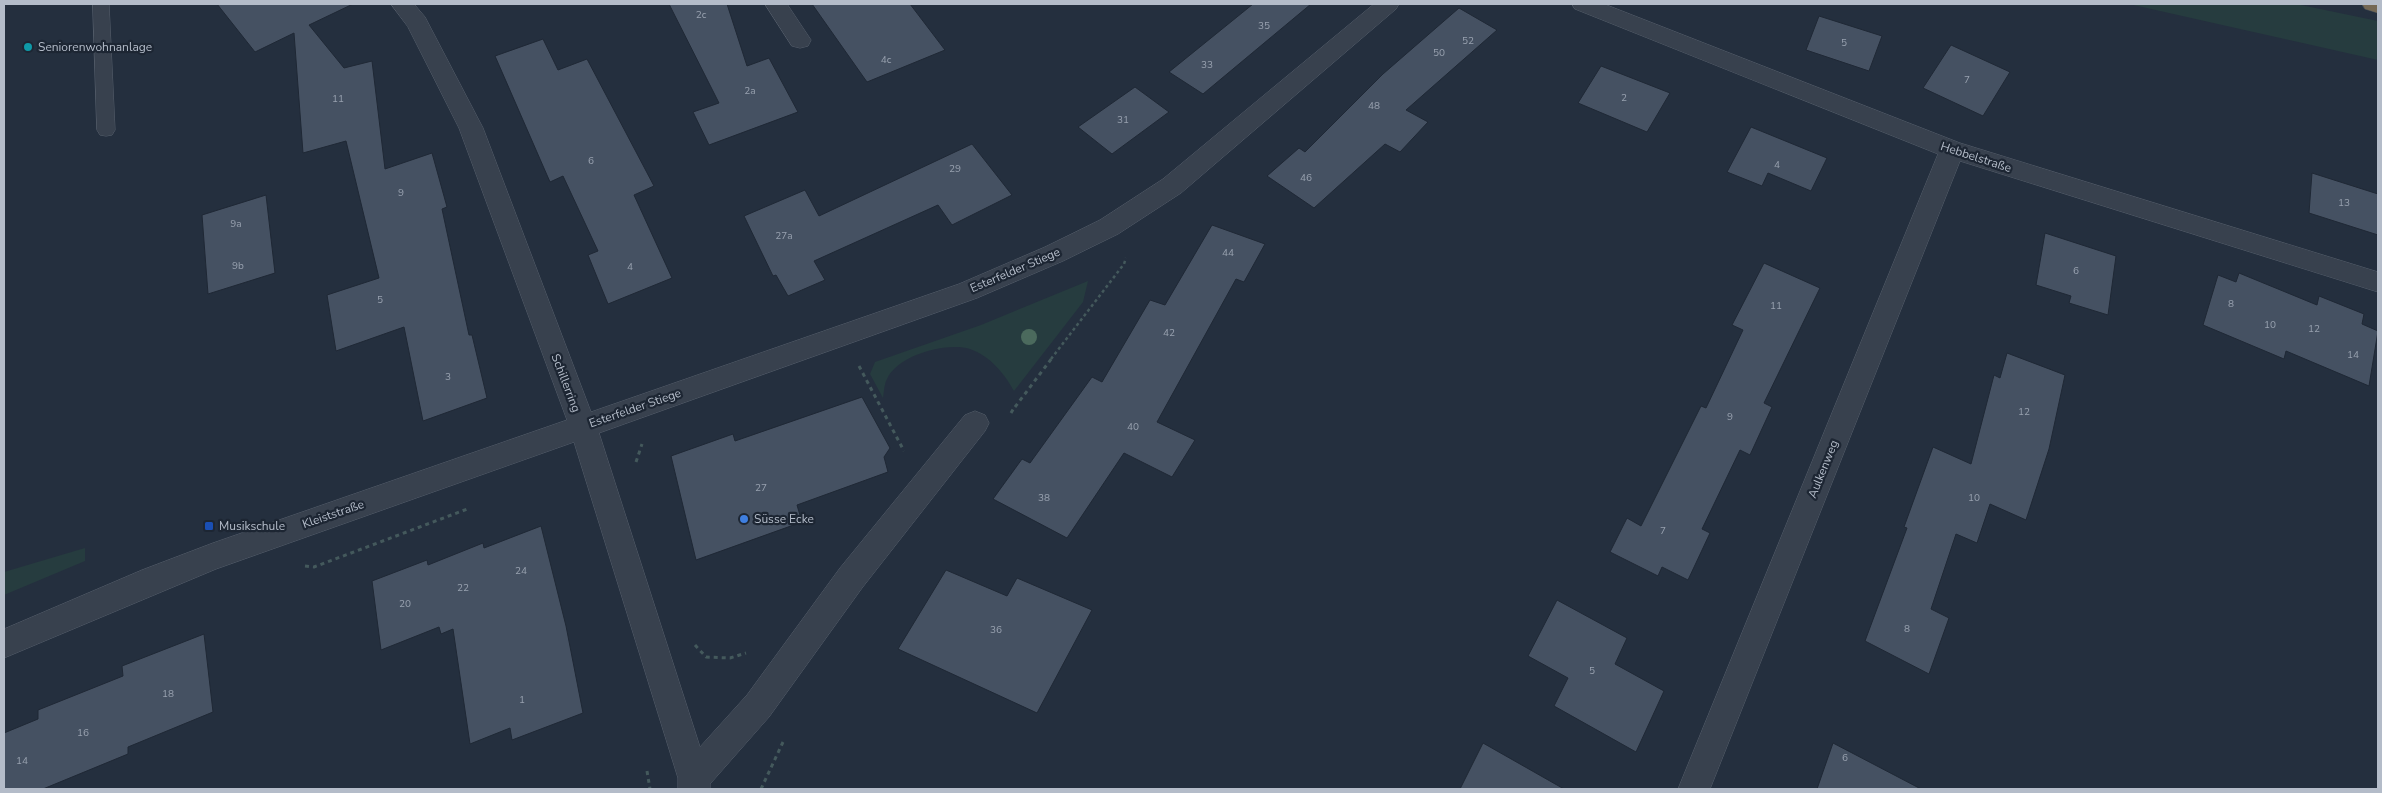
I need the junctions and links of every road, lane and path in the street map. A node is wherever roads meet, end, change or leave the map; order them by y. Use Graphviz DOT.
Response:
graph roads {
  1 [pos="102,4"];
  2 [pos="402,4"];
  3 [pos="776,4"];
  4 [pos="1388,4"];
  5 [pos="1583,4"];
  6 [pos="2373,4"];
  7 [pos="2378,5"];
  8 [pos="800,40"];
  9 [pos="106,130"];
  10 [pos="1952,150"];
  11 [pos="1126,256"];
  12 [pos="2378,282"];
  13 [pos="857,363"];
  14 [pos="975,424"];
  15 [pos="583,427"];
  16 [pos="645,436"];
  17 [pos="634,467"];
  18 [pos="922,489"];
  19 [pos="690,641"];
  20 [pos="4,644"];
  21 [pos="751,652"];
  22 [pos="694,784"];
  23 [pos="1694,789"];
  1 -- 9 [label="lane"];
  2 -- 15 [label="street, Schillerring"];
  3 -- 8 [label="street"];
  4 -- 15 [label="street, Esterfelder Stiege"];
  5 -- 10 [label="street, Hebbelstraße"];
  6 -- 7 [label="highway"];
  10 -- 12 [label="street, Hebbelstraße"];
  10 -- 23 [label="street, Aulkenweg"];
  11 -- 14 [label="path"];
  13 -- 18 [label="path"];
  14 -- 18 [label="street"];
  15 -- 20 [label="street, Kleiststraße"];
  15 -- 22 [label="street, Schillerring"];
  16 -- 17 [label="path"];
  18 -- 22 [label="street"];
  19 -- 21 [label="path"];
}
